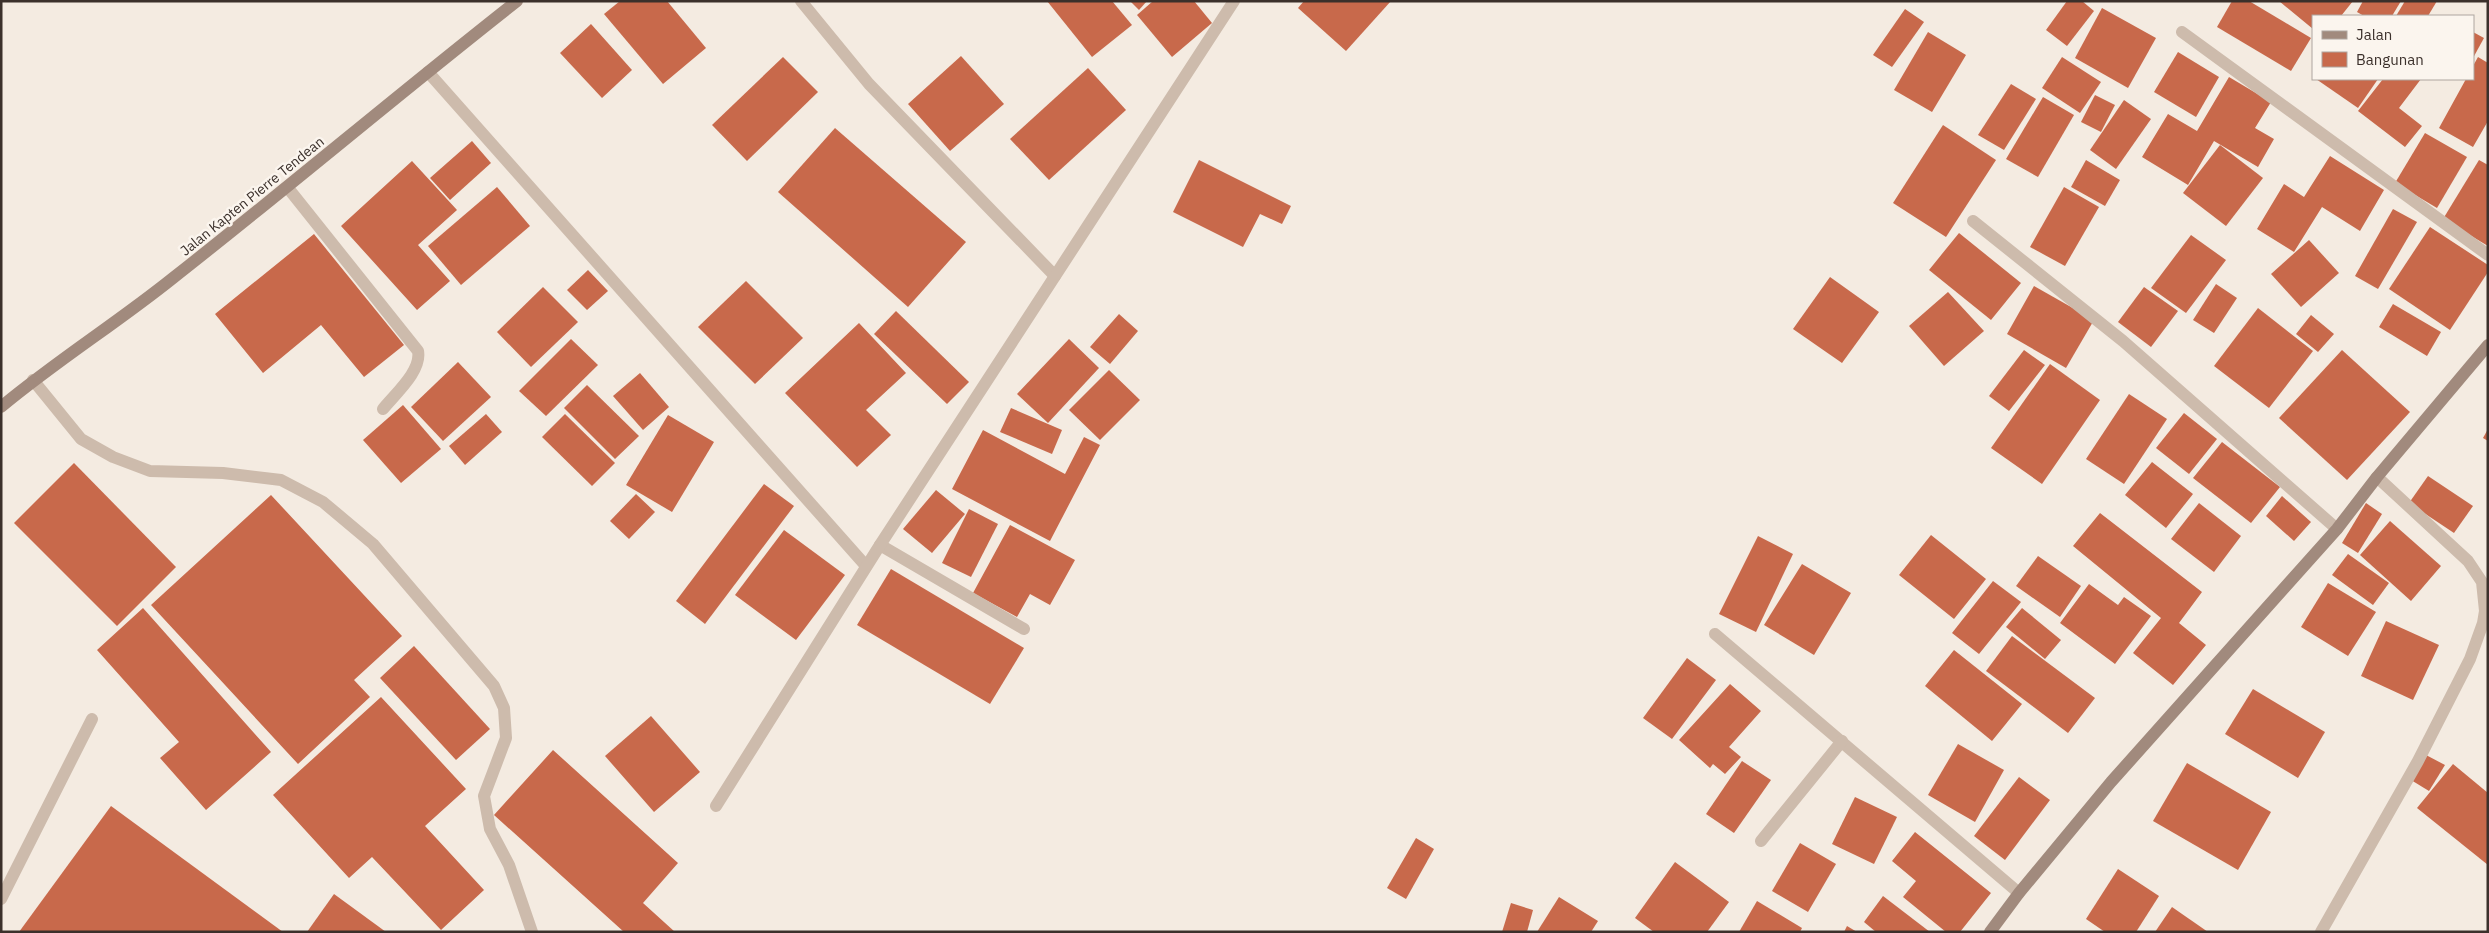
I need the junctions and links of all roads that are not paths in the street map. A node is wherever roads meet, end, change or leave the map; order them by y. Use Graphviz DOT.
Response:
graph roads {
  1 [pos="517,1"];
  2 [pos="801,1"];
  3 [pos="1234,1"];
  4 [pos="2182,32"];
  5 [pos="428,72"];
  6 [pos="288,188"];
  7 [pos="1973,221"];
  8 [pos="2488,255"];
  9 [pos="1055,276"];
  10 [pos="2488,345"];
  11 [pos="33,380"];
  12 [pos="1,407"];
  13 [pos="383,409"];
  14 [pos="2377,477"];
  15 [pos="2337,529"];
  16 [pos="880,545"];
  17 [pos="866,566"];
  18 [pos="1024,629"];
  19 [pos="1715,634"];
  20 [pos="92,719"];
  21 [pos="1842,741"];
  22 [pos="716,806"];
  23 [pos="1760,841"];
  24 [pos="2019,892"];
  25 [pos="1,899"];
  26 [pos="532,932"];
  27 [pos="1990,932"];
  28 [pos="2321,932"];
  1 -- 5 [label="street, Jalan Kapten Pierre Tendean"];
  2 -- 9 [label="street"];
  3 -- 9 [label="street"];
  4 -- 8 [label="street"];
  5 -- 6 [label="street, Jalan Kapten Pierre Tendean"];
  5 -- 17 [label="street"];
  6 -- 11 [label="street, Jalan Kapten Pierre Tendean"];
  6 -- 13 [label="street"];
  7 -- 15 [label="street"];
  9 -- 16 [label="street"];
  10 -- 14 [label="street"];
  11 -- 12 [label="street, Jalan Kapten Pierre Tendean"];
  11 -- 26 [label="street"];
  14 -- 15 [label="street"];
  14 -- 28 [label="street"];
  15 -- 24 [label="street"];
  16 -- 17 [label="street"];
  16 -- 18 [label="street"];
  17 -- 22 [label="street"];
  19 -- 21 [label="street"];
  20 -- 25 [label="street"];
  21 -- 23 [label="street"];
  21 -- 24 [label="street"];
  24 -- 27 [label="street"];
}
